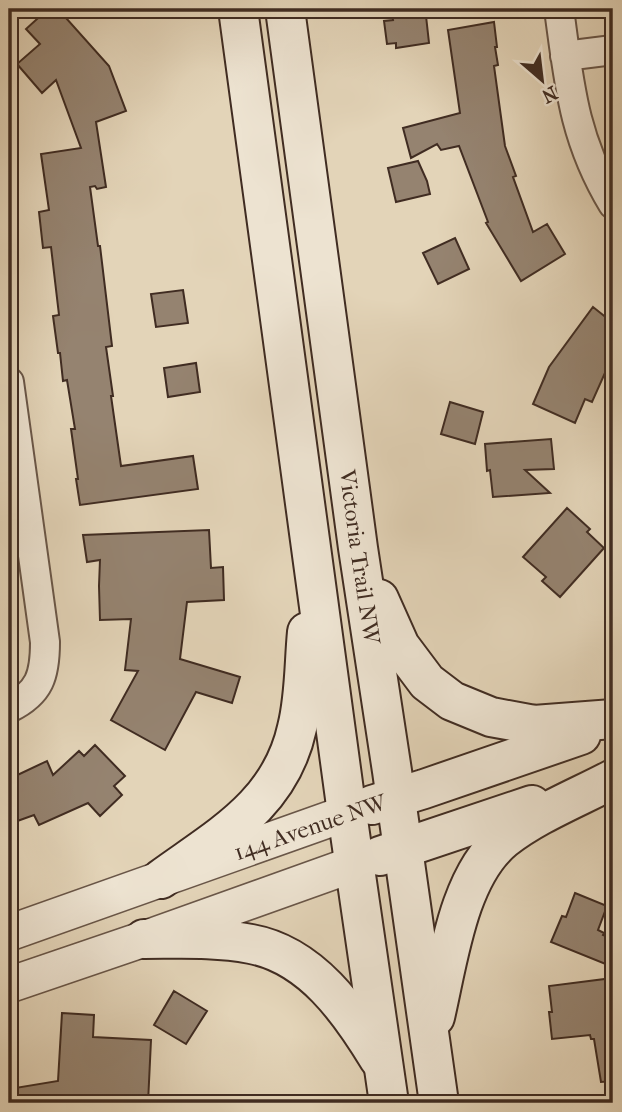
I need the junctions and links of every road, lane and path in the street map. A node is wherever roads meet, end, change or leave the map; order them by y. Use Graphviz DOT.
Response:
graph roads {
  1 [pos="238,9"];
  2 [pos="285,9"];
  3 [pos="559,9"];
  4 [pos="613,50"];
  5 [pos="565,56"];
  6 [pos="613,204"];
  7 [pos="9,382"];
  8 [pos="358,548"];
  9 [pos="313,556"];
  10 [pos="9,708"];
  11 [pos="613,721"];
  12 [pos="613,778"];
  13 [pos="396,797"];
  14 [pos="347,813"];
  15 [pos="403,849"];
  16 [pos="354,864"];
  17 [pos="161,879"];
  18 [pos="9,933"];
  19 [pos="144,939"];
  20 [pos="9,985"];
  21 [pos="430,1040"];
  22 [pos="386,1085"];
  23 [pos="439,1103"];
  1 -- 9 [label="main road, Victoria Trail NW"];
  2 -- 8 [label="main road, Victoria Trail NW"];
  3 -- 5 [label="street"];
  4 -- 5 [label="street"];
  5 -- 6 [label="street"];
  7 -- 10 [label="street"];
  8 -- 11 [label="main road"];
  8 -- 13 [label="main road, Victoria Trail NW"];
  9 -- 14 [label="main road, Victoria Trail NW"];
  9 -- 17 [label="main road"];
  11 -- 13 [label="main road, 144 Avenue NW"];
  12 -- 15 [label="main road"];
  12 -- 21 [label="main road"];
  13 -- 14 [label="main road, 144 Avenue NW"];
  13 -- 15 [label="main road, Victoria Trail NW"];
  14 -- 16 [label="main road, Victoria Trail NW"];
  14 -- 17 [label="street, 144 Avenue NW"];
  15 -- 16 [label="main road"];
  15 -- 21 [label="main road, Victoria Trail NW"];
  16 -- 19 [label="street"];
  16 -- 22 [label="main road, Victoria Trail NW"];
  17 -- 18 [label="street, 144 Avenue NW"];
  19 -- 20 [label="street"];
  19 -- 22 [label="main road"];
  21 -- 23 [label="main road, Victoria Trail NW"];
}
